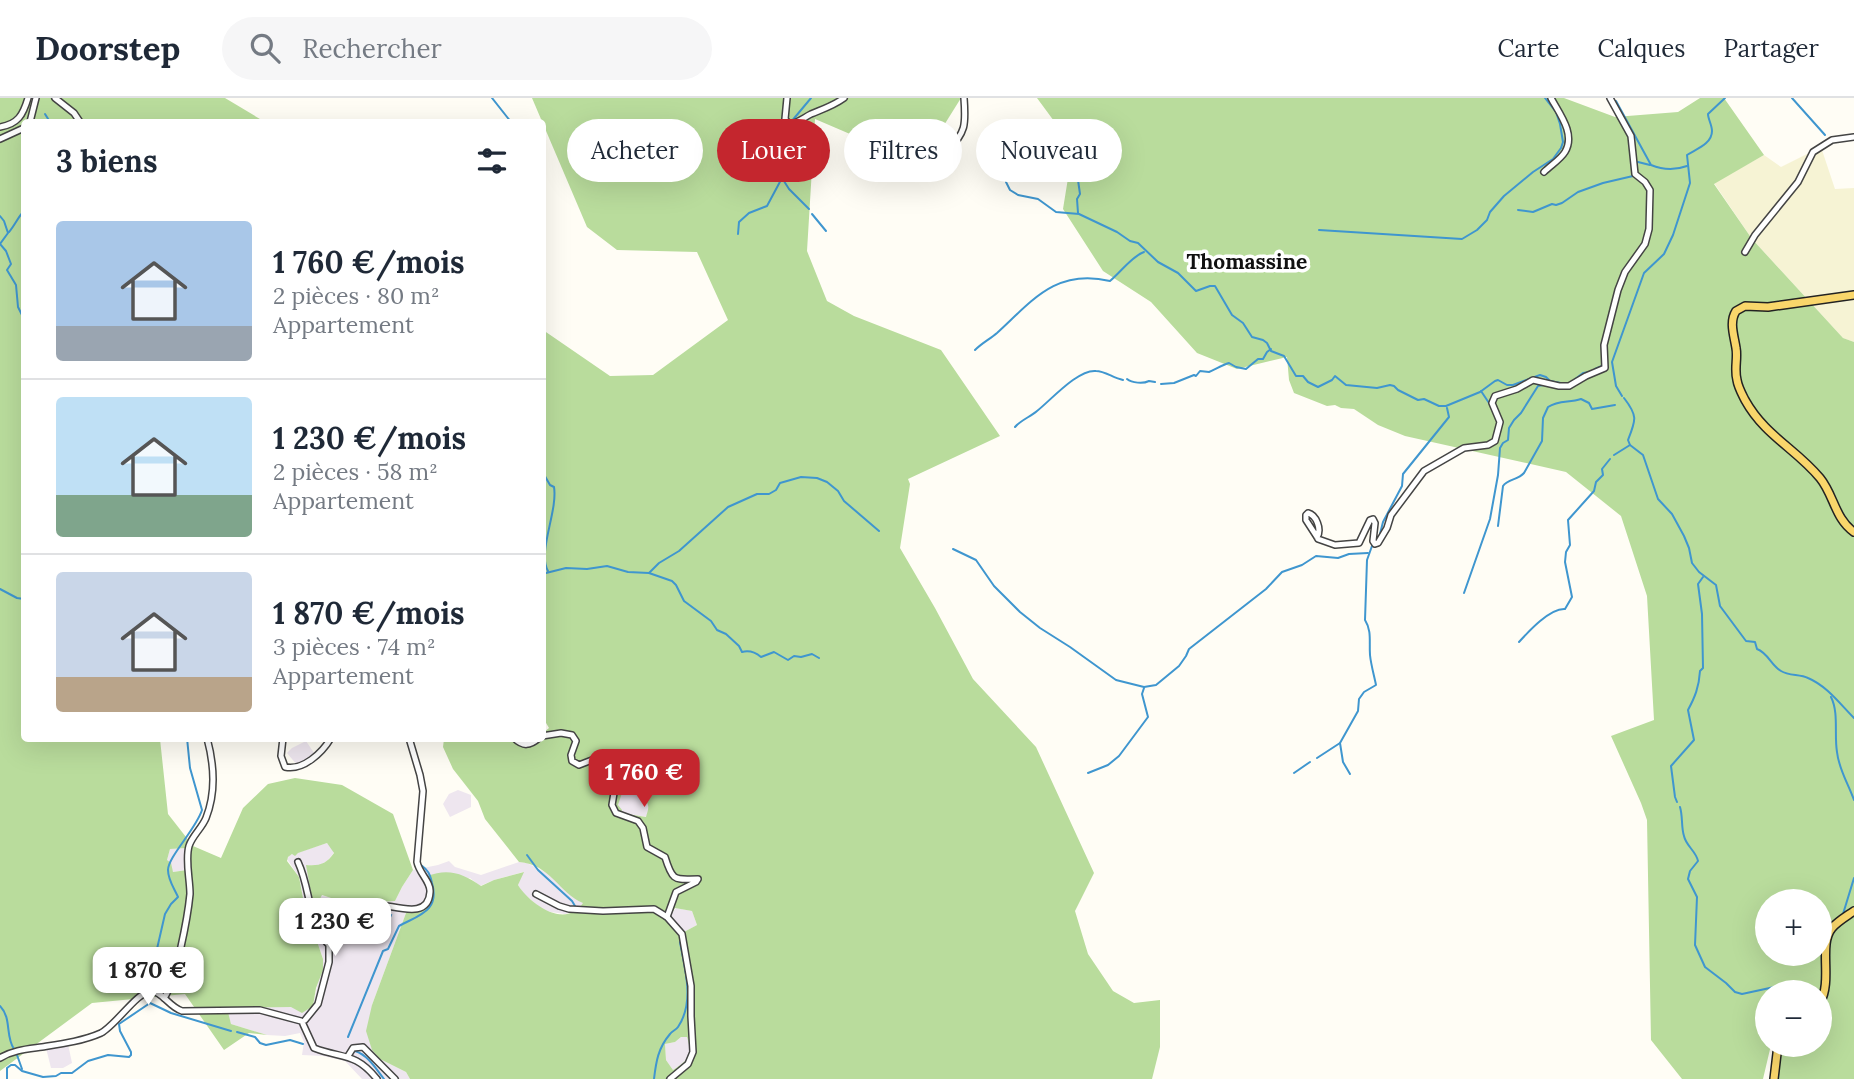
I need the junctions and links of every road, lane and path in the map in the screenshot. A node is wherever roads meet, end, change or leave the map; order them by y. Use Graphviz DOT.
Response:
graph roads {
  1 [pos="28,98"];
  2 [pos="36,98"];
  3 [pos="55,98"];
  4 [pos="787,98"];
  5 [pos="844,98"];
  6 [pos="964,98"];
  7 [pos="1550,98"];
  8 [pos="1610,98"];
  9 [pos="31,119"];
  10 [pos="78,119"];
  11 [pos="0,127"];
  12 [pos="21,129"];
  13 [pos="962,136"];
  14 [pos="1854,137"];
  15 [pos="0,139"];
  16 [pos="1544,172"];
  17 [pos="1745,252"];
  18 [pos="1854,295"];
  19 [pos="1854,532"];
  20 [pos="1317,537"];
  21 [pos="546,736"];
  22 [pos="208,742"];
  23 [pos="283,742"];
  24 [pos="328,742"];
  25 [pos="410,742"];
  26 [pos="298,862"];
  27 [pos="536,894"];
  28 [pos="1854,911"];
  29 [pos="667,917"];
  30 [pos="329,944"];
  31 [pos="1826,980"];
  32 [pos="164,998"];
  33 [pos="303,1022"];
  34 [pos="348,1056"];
  35 [pos="1777,1057"];
  36 [pos="0,1058"];
  37 [pos="377,1079"];
  38 [pos="395,1079"];
  39 [pos="670,1079"];
  40 [pos="1774,1079"];
  1 -- 11 [label="street"];
  2 -- 9 [label="street"];
  3 -- 10 [label="street"];
  4 -- 5 [label="street"];
  6 -- 13 [label="street"];
  7 -- 16 [label="street"];
  8 -- 20 [label="street"];
  12 -- 15 [label="street"];
  14 -- 17 [label="street"];
  18 -- 19 [label="main road"];
  21 -- 29 [label="street"];
  22 -- 32 [label="street"];
  23 -- 24 [label="street"];
  25 -- 30 [label="street"];
  26 -- 30 [label="street"];
  27 -- 29 [label="street"];
  28 -- 31 [label="main road"];
  29 -- 39 [label="street"];
  30 -- 33 [label="street"];
  32 -- 33 [label="street"];
  32 -- 36 [label="street"];
  33 -- 34 [label="street"];
  34 -- 37 [label="street"];
  34 -- 38 [label="street"];
  35 -- 40 [label="main road"];
}
